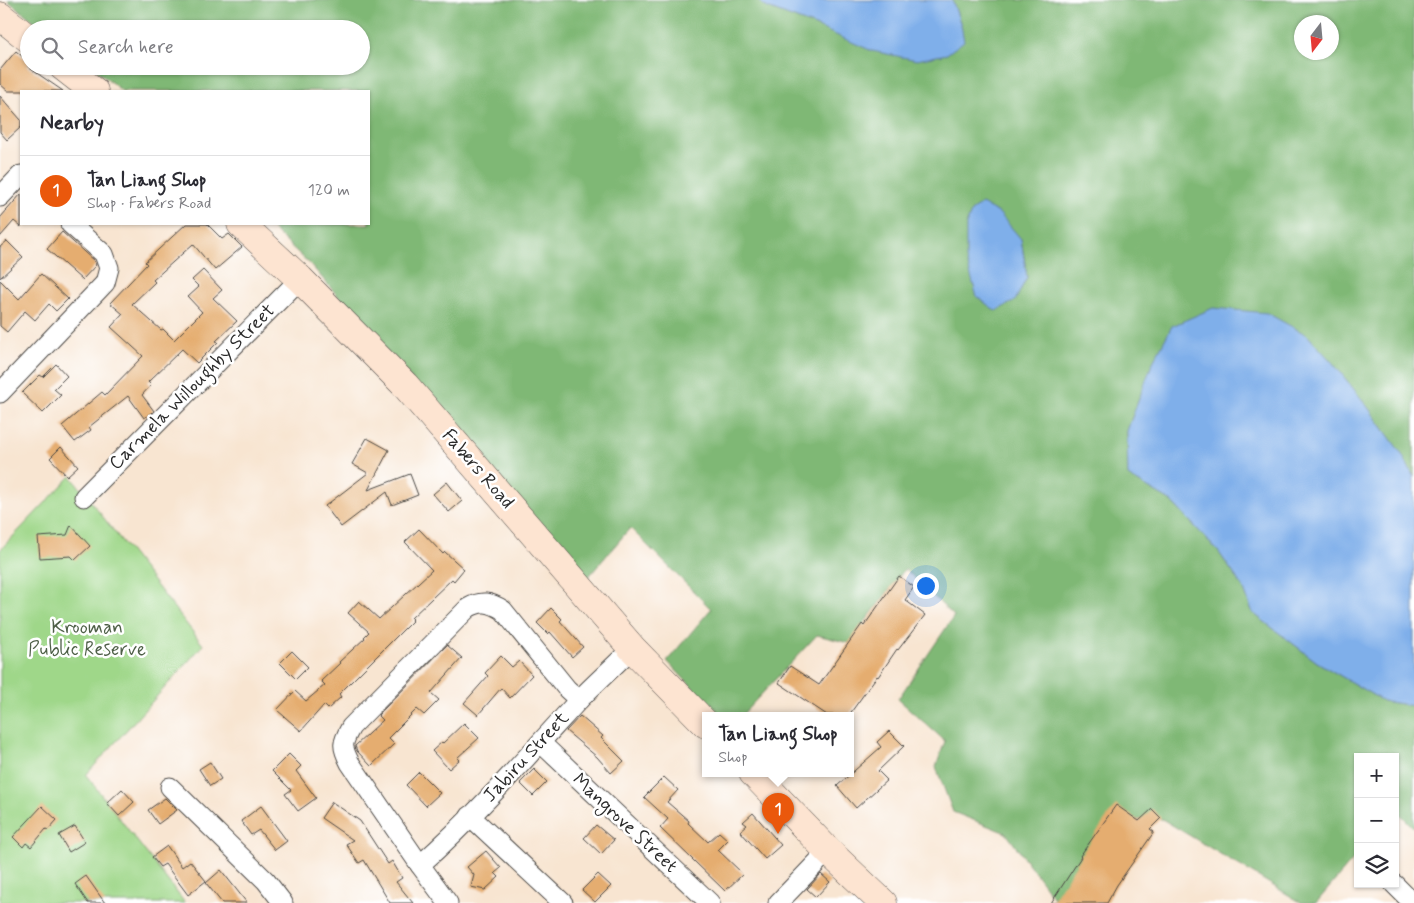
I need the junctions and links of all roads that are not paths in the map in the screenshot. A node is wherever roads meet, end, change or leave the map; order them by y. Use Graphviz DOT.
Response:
graph roads {
  1 [pos="0,16"];
  2 [pos="20,32"];
  3 [pos="74,75"];
  4 [pos="93,90"];
  5 [pos="20,178"];
  6 [pos="0,197"];
  7 [pos="71,225"];
  8 [pos="242,225"];
  9 [pos="300,279"];
  10 [pos="0,393"];
  11 [pos="84,497"];
  12 [pos="632,648"];
  13 [pos="580,700"];
  14 [pos="702,720"];
  15 [pos="541,743"];
  16 [pos="757,777"];
  17 [pos="170,787"];
  18 [pos="470,816"];
  19 [pos="828,851"];
  20 [pos="420,865"];
  21 [pos="1398,888"];
  22 [pos="283,903"];
  23 [pos="448,903"];
  24 [pos="563,903"];
  25 [pos="710,903"];
  26 [pos="778,903"];
  27 [pos="883,903"];
  28 [pos="1413,903"];
  1 -- 2 [label="main road"];
  3 -- 4 [label="main road"];
  5 -- 6 [label="street"];
  7 -- 10 [label="street"];
  8 -- 9 [label="main road, Fabers Road"];
  9 -- 11 [label="street, Carmela Willoughby Street"];
  9 -- 12 [label="main road, Fabers Road"];
  12 -- 13 [label="street, Jabiru Street"];
  12 -- 14 [label="main road, Fabers Road"];
  13 -- 15 [label="street, Jabiru Street"];
  13 -- 20 [label="street"];
  15 -- 18 [label="street, Jabiru Street"];
  15 -- 25 [label="street, Mangrove Street"];
  16 -- 19 [label="main road"];
  17 -- 22 [label="street"];
  18 -- 20 [label="street, Jabiru Street"];
  18 -- 24 [label="street"];
  19 -- 26 [label="street"];
  19 -- 27 [label="main road"];
  20 -- 23 [label="street"];
  21 -- 28 [label="street"];
}
